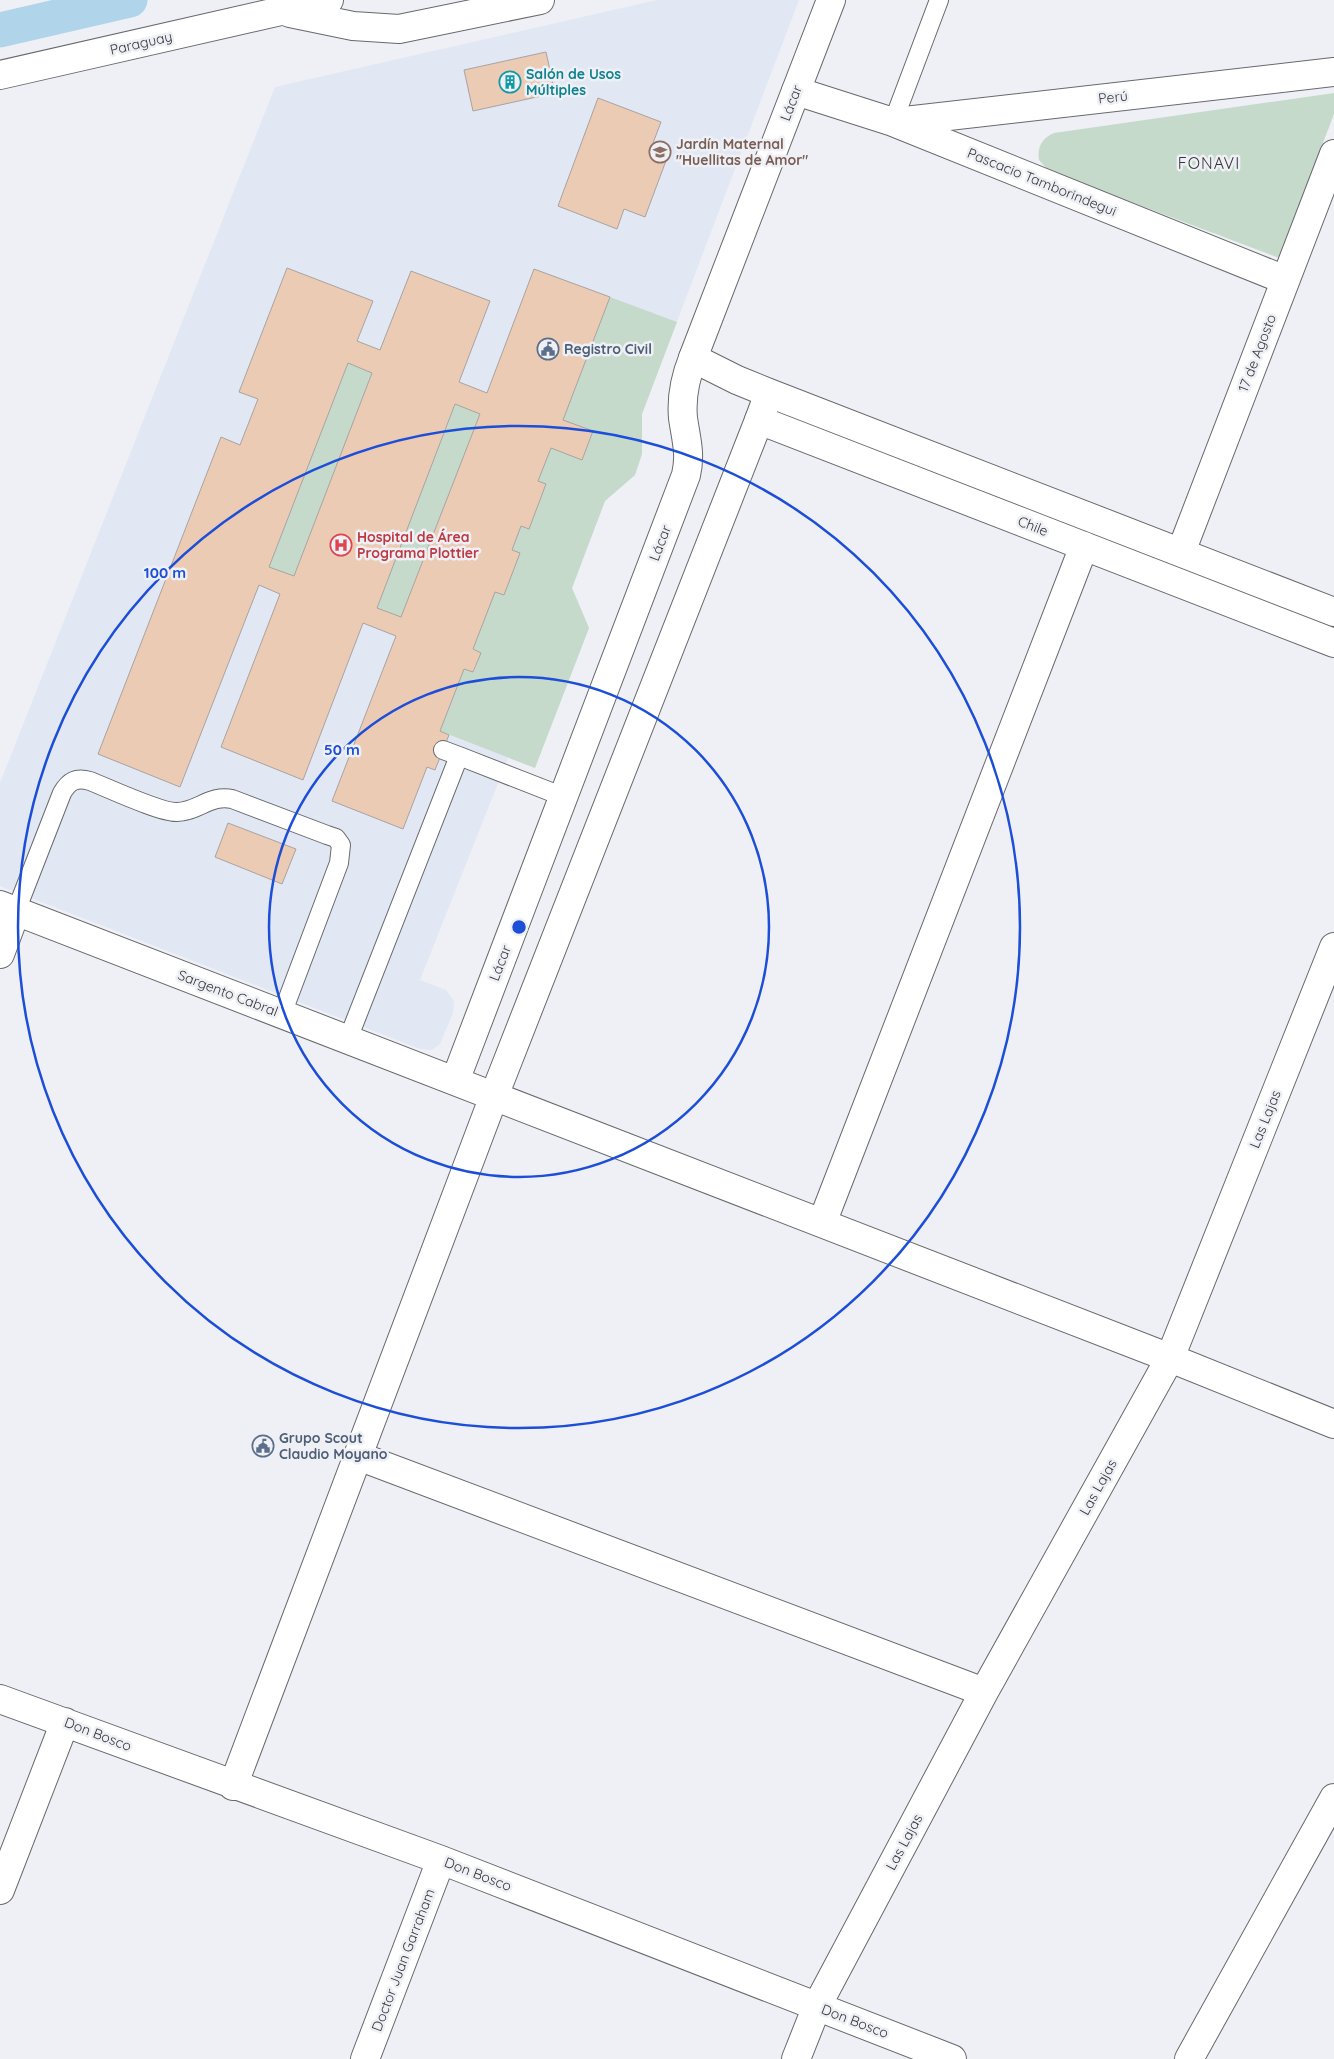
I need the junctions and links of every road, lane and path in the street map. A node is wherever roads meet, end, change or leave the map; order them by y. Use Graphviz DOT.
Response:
graph roads {
  1 [pos="329,0"];
  2 [pos="540,0"];
  3 [pos="831,0"];
  4 [pos="939,0"];
  5 [pos="282,11"];
  6 [pos="1334,72"];
  7 [pos="0,75"];
  8 [pos="796,91"];
  9 [pos="893,122"];
  10 [pos="1334,154"];
  11 [pos="1285,280"];
  12 [pos="693,358"];
  13 [pos="770,393"];
  14 [pos="760,420"];
  15 [pos="1084,546"];
  16 [pos="1181,552"];
  17 [pos="1334,612"];
  18 [pos="1334,643"];
  19 [pos="564,797"];
  20 [pos="8,908"];
  21 [pos="1334,947"];
  22 [pos="0,954"];
  23 [pos="282,1014"];
  24 [pos="348,1039"];
  25 [pos="455,1081"];
  26 [pos="494,1096"];
  27 [pos="822,1224"];
  28 [pos="1170,1358"];
  29 [pos="1334,1424"];
  30 [pos="358,1456"];
  31 [pos="984,1692"];
  32 [pos="0,1698"];
  33 [pos="65,1722"];
  34 [pos="233,1786"];
  35 [pos="1334,1798"];
  36 [pos="441,1860"];
  37 [pos="0,1890"];
  38 [pos="817,2006"];
  39 [pos="365,2059"];
  40 [pos="796,2059"];
  41 [pos="952,2059"];
  42 [pos="1189,2059"];
  1 -- 5 [label="street, Paraguay"];
  2 -- 5 [label="street, Paraguay"];
  3 -- 8 [label="street, Lácar"];
  4 -- 9 [label="lane"];
  5 -- 7 [label="street, Paraguay"];
  6 -- 9 [label="street, Perú"];
  8 -- 9 [label="street, Pascacio Tamborindegui"];
  8 -- 12 [label="street, Lácar"];
  9 -- 11 [label="street, Pascacio Tamborindegui"];
  10 -- 11 [label="street, 17 de Agosto"];
  11 -- 16 [label="street, 17 de Agosto"];
  12 -- 13 [label="street, Chile"];
  12 -- 19 [label="street, Lácar"];
  13 -- 14 [label="street"];
  13 -- 16 [label="street, Chile"];
  14 -- 15 [label="street, Chile"];
  14 -- 26 [label="street"];
  15 -- 18 [label="street, Chile"];
  15 -- 27 [label="street"];
  16 -- 17 [label="street, Chile"];
  19 -- 24 [label="lane"];
  19 -- 25 [label="street, Lácar"];
  20 -- 22 [label="street"];
  20 -- 23 [label="street, Sargento Cabral"];
  20 -- 23 [label="lane"];
  21 -- 28 [label="street, Las Lajas"];
  23 -- 24 [label="street, Sargento Cabral"];
  24 -- 25 [label="street, Sargento Cabral"];
  25 -- 26 [label="street, Sargento Cabral"];
  26 -- 27 [label="street, Sargento Cabral"];
  26 -- 30 [label="street"];
  27 -- 28 [label="street, Sargento Cabral"];
  28 -- 29 [label="street, Sargento Cabral"];
  28 -- 31 [label="street, Las Lajas"];
  30 -- 31 [label="street"];
  30 -- 34 [label="street"];
  31 -- 38 [label="street, Las Lajas"];
  32 -- 33 [label="street, Don Bosco"];
  33 -- 34 [label="street, Don Bosco"];
  33 -- 37 [label="street"];
  34 -- 36 [label="street, Don Bosco"];
  35 -- 42 [label="street"];
  36 -- 38 [label="street, Don Bosco"];
  36 -- 39 [label="street, Doctor Juan Garraham"];
  38 -- 40 [label="street, Las Lajas"];
  38 -- 41 [label="street, Don Bosco"];
}
